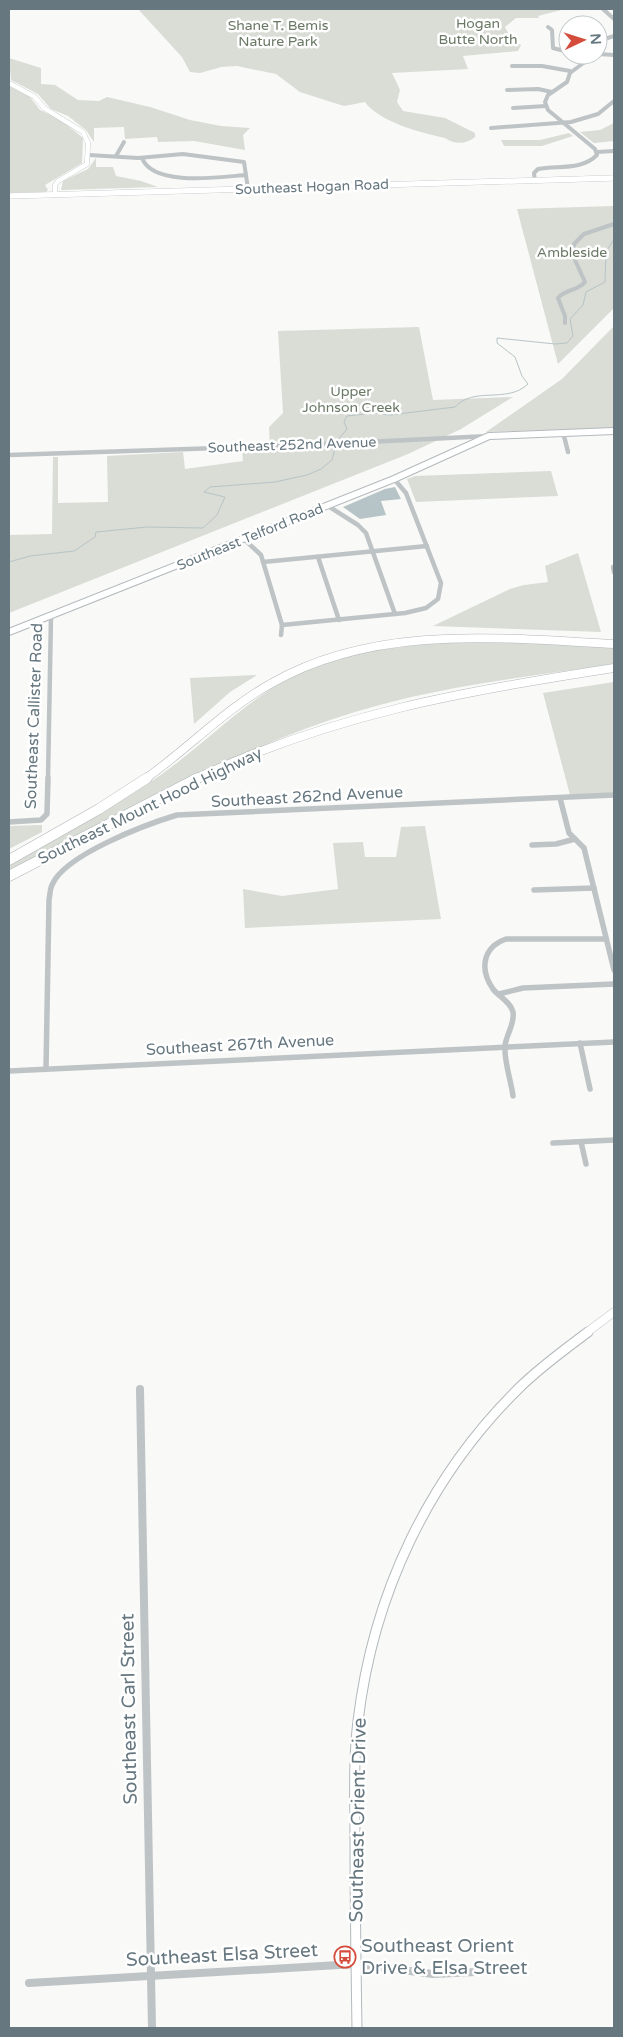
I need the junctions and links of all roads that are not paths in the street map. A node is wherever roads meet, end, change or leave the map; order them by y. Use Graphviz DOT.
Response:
graph roads {
  1 [pos="603,9"];
  2 [pos="614,18"];
  3 [pos="548,27"];
  4 [pos="558,49"];
  5 [pos="584,65"];
  6 [pos="512,66"];
  7 [pos="570,71"];
  8 [pos="9,83"];
  9 [pos="507,90"];
  10 [pos="552,92"];
  11 [pos="614,102"];
  12 [pos="546,106"];
  13 [pos="513,108"];
  14 [pos="562,122"];
  15 [pos="491,128"];
  16 [pos="124,142"];
  17 [pos="614,151"];
  18 [pos="597,152"];
  19 [pos="89,155"];
  20 [pos="116,156"];
  21 [pos="142,158"];
  22 [pos="246,175"];
  23 [pos="614,178"];
  24 [pos="536,181"];
  25 [pos="248,189"];
  26 [pos="55,195"];
  27 [pos="9,196"];
  28 [pos="614,224"];
  29 [pos="566,323"];
  30 [pos="614,431"];
  31 [pos="562,432"];
  32 [pos="488,436"];
  33 [pos="568,452"];
  34 [pos="9,456"];
  35 [pos="394,479"];
  36 [pos="328,506"];
  37 [pos="244,540"];
  38 [pos="427,546"];
  39 [pos="373,552"];
  40 [pos="318,557"];
  41 [pos="263,562"];
  42 [pos="395,614"];
  43 [pos="51,616"];
  44 [pos="339,620"];
  45 [pos="282,625"];
  46 [pos="9,632"];
  47 [pos="281,635"];
  48 [pos="614,644"];
  49 [pos="614,668"];
  50 [pos="614,796"];
  51 [pos="560,798"];
  52 [pos="9,822"];
  53 [pos="575,839"];
  54 [pos="532,845"];
  55 [pos="9,860"];
  56 [pos="9,876"];
  57 [pos="594,888"];
  58 [pos="534,890"];
  59 [pos="606,939"];
  60 [pos="613,962"];
  61 [pos="614,970"];
  62 [pos="614,984"];
  63 [pos="499,994"];
  64 [pos="614,1042"];
  65 [pos="580,1044"];
  66 [pos="505,1046"];
  67 [pos="46,1069"];
  68 [pos="9,1071"];
  69 [pos="590,1089"];
  70 [pos="514,1096"];
  71 [pos="614,1140"];
  72 [pos="581,1142"];
  73 [pos="553,1143"];
  74 [pos="586,1164"];
  75 [pos="614,1312"];
  76 [pos="140,1389"];
  77 [pos="356,1964"];
  78 [pos="476,1972"];
  79 [pos="152,1976"];
  80 [pos="29,1983"];
  81 [pos="152,2028"];
  82 [pos="357,2028"];
  1 -- 2 [label="street"];
  3 -- 4 [label="street"];
  5 -- 7 [label="street"];
  6 -- 7 [label="street"];
  7 -- 10 [label="street"];
  8 -- 19 [label="main road"];
  9 -- 10 [label="street"];
  10 -- 12 [label="street"];
  11 -- 14 [label="street"];
  12 -- 13 [label="street"];
  12 -- 14 [label="street"];
  14 -- 15 [label="street"];
  14 -- 18 [label="street"];
  16 -- 20 [label="street"];
  17 -- 18 [label="street"];
  18 -- 24 [label="street"];
  19 -- 20 [label="street"];
  19 -- 26 [label="main road"];
  20 -- 21 [label="street"];
  21 -- 22 [label="street"];
  21 -- 22 [label="street"];
  22 -- 25 [label="street"];
  23 -- 24 [label="main road, Southeast Hogan Road"];
  24 -- 25 [label="main road, Southeast Hogan Road"];
  25 -- 26 [label="main road, Southeast Hogan Road"];
  26 -- 27 [label="main road, Southeast Hogan Road"];
  28 -- 29 [label="street"];
  30 -- 31 [label="main road, Southeast 252nd Avenue"];
  31 -- 32 [label="main road, Southeast 252nd Avenue"];
  31 -- 33 [label="street"];
  32 -- 34 [label="street, Southeast 252nd Avenue"];
  32 -- 35 [label="main road, Southeast Telford Road"];
  35 -- 36 [label="main road, Southeast Telford Road"];
  35 -- 38 [label="street"];
  36 -- 37 [label="main road, Southeast Telford Road"];
  36 -- 39 [label="street"];
  37 -- 41 [label="street"];
  37 -- 43 [label="main road, Southeast Telford Road"];
  38 -- 39 [label="street"];
  38 -- 42 [label="street"];
  39 -- 40 [label="street"];
  39 -- 42 [label="street"];
  40 -- 41 [label="street"];
  40 -- 44 [label="street"];
  41 -- 45 [label="street"];
  42 -- 44 [label="street"];
  43 -- 46 [label="main road, Southeast Telford Road"];
  43 -- 52 [label="street, Southeast Callister Road"];
  44 -- 45 [label="street"];
  45 -- 47 [label="street"];
  48 -- 55 [label="highway, Southeast Mount Hood Highway"];
  49 -- 56 [label="highway, Southeast Mount Hood Highway"];
  50 -- 51 [label="street, Southeast 262nd Avenue"];
  51 -- 53 [label="street"];
  51 -- 67 [label="street, Southeast 262nd Avenue"];
  53 -- 54 [label="street"];
  53 -- 57 [label="street"];
  57 -- 58 [label="street"];
  57 -- 59 [label="street"];
  59 -- 60 [label="street"];
  59 -- 63 [label="street"];
  60 -- 61 [label="street"];
  62 -- 63 [label="street"];
  63 -- 66 [label="street"];
  64 -- 65 [label="street, Southeast 267th Avenue"];
  65 -- 66 [label="street, Southeast 267th Avenue"];
  65 -- 69 [label="street"];
  66 -- 67 [label="street, Southeast 267th Avenue"];
  66 -- 70 [label="street"];
  67 -- 68 [label="street, Southeast 267th Avenue"];
  71 -- 72 [label="street"];
  72 -- 73 [label="street"];
  72 -- 74 [label="street"];
  75 -- 77 [label="main road, Southeast Orient Drive"];
  76 -- 79 [label="street, Southeast Carl Street"];
  77 -- 78 [label="street, Southeast Elsa Street"];
  77 -- 79 [label="street, Southeast Elsa Street"];
  77 -- 82 [label="main road, Southeast Orient Drive"];
  79 -- 80 [label="street, Southeast Elsa Street"];
  79 -- 81 [label="street, Southeast Carl Street"];
}
